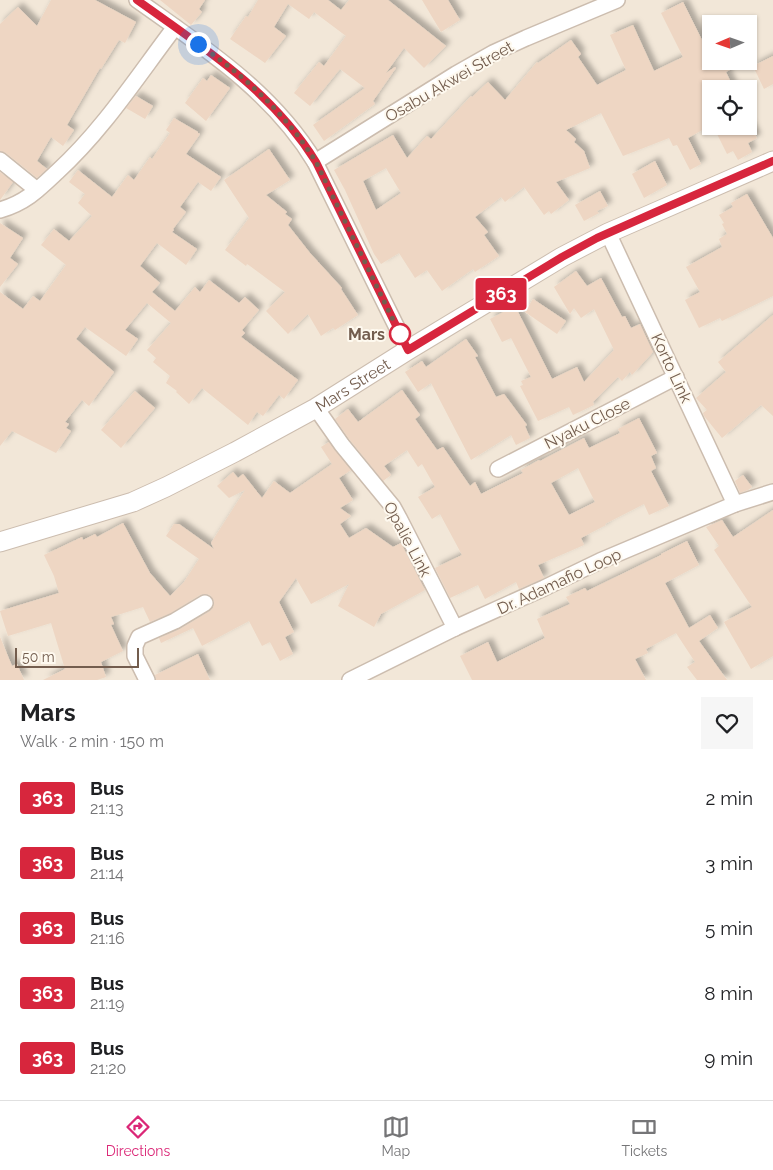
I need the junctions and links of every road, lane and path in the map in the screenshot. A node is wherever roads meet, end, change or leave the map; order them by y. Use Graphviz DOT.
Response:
graph roads {
  1 [pos="137,0"];
  2 [pos="617,0"];
  3 [pos="175,27"];
  4 [pos="0,160"];
  5 [pos="773,161"];
  6 [pos="316,162"];
  7 [pos="37,190"];
  8 [pos="0,210"];
  9 [pos="608,233"];
  10 [pos="408,350"];
  11 [pos="676,377"];
  12 [pos="316,408"];
  13 [pos="498,469"];
  14 [pos="773,492"];
  15 [pos="735,504"];
  16 [pos="0,542"];
  17 [pos="204,603"];
  18 [pos="454,628"];
  19 [pos="147,680"];
  20 [pos="350,680"];
  1 -- 3 [label="street"];
  2 -- 6 [label="street, Osabu Akwei Street"];
  3 -- 6 [label="street"];
  3 -- 7 [label="street"];
  4 -- 7 [label="street"];
  5 -- 9 [label="street, Mars Street"];
  6 -- 10 [label="street"];
  7 -- 8 [label="street"];
  9 -- 10 [label="street, Mars Street"];
  9 -- 11 [label="street, Korto Link"];
  10 -- 12 [label="street, Mars Street"];
  11 -- 13 [label="street, Nyaku Close"];
  11 -- 15 [label="street, Korto Link"];
  12 -- 16 [label="street, Mars Street"];
  12 -- 18 [label="street, Opalie Link"];
  14 -- 15 [label="street, Dr. Adamafio Loop"];
  15 -- 18 [label="street, Dr. Adamafio Loop"];
  17 -- 19 [label="street"];
  18 -- 20 [label="street, Dr. Adamafio Loop"];
}
